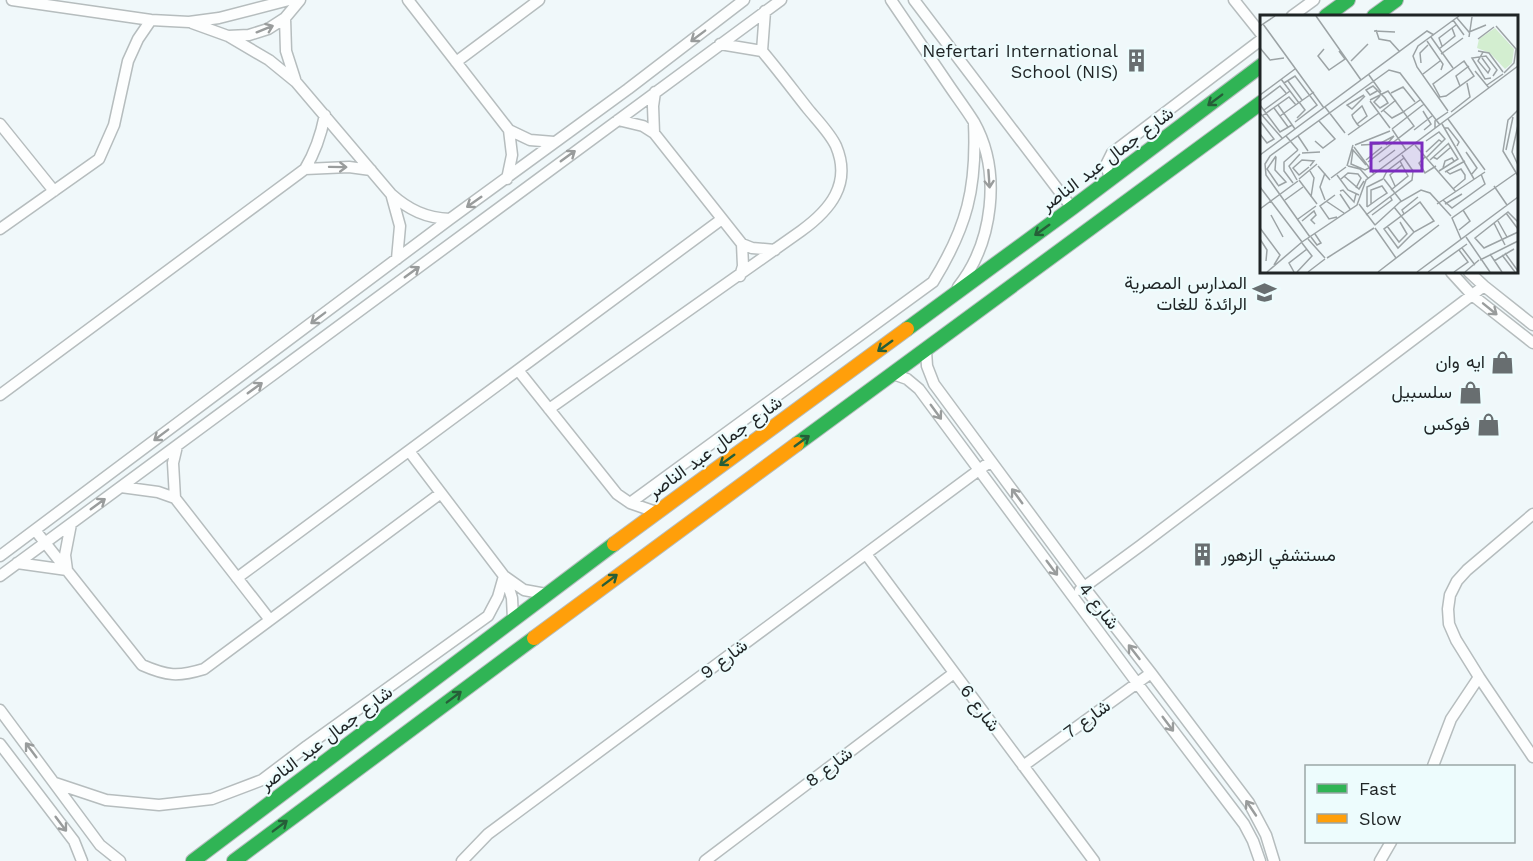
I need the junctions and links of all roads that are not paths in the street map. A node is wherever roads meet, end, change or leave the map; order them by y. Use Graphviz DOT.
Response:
graph roads {
  1 [pos="12,0"];
  2 [pos="289,0"];
  3 [pos="300,0"];
  4 [pos="408,0"];
  5 [pos="539,0"];
  6 [pos="744,0"];
  7 [pos="781,0"];
  8 [pos="891,0"];
  9 [pos="914,0"];
  10 [pos="1234,0"];
  11 [pos="1314,0"];
  12 [pos="1348,0"];
  13 [pos="1396,0"];
  14 [pos="765,11"];
  15 [pos="1293,15"];
  16 [pos="1327,15"];
  17 [pos="1375,15"];
  18 [pos="285,18"];
  19 [pos="151,20"];
  20 [pos="189,22"];
  21 [pos="1260,34"];
  22 [pos="228,36"];
  23 [pos="1260,39"];
  24 [pos="720,44"];
  25 [pos="762,51"];
  26 [pos="456,62"];
  27 [pos="1260,66"];
  28 [pos="296,82"];
  29 [pos="628,89"];
  30 [pos="656,92"];
  31 [pos="1260,103"];
  32 [pos="639,104"];
  33 [pos="325,116"];
  34 [pos="618,120"];
  35 [pos="974,123"];
  36 [pos="0,124"];
  37 [pos="509,130"];
  38 [pos="654,133"];
  39 [pos="554,142"];
  40 [pos="305,168"];
  41 [pos="371,170"];
  42 [pos="1110,178"];
  43 [pos="507,179"];
  44 [pos="54,191"];
  45 [pos="391,194"];
  46 [pos="1072,208"];
  47 [pos="450,219"];
  48 [pos="722,219"];
  49 [pos="0,229"];
  50 [pos="742,244"];
  51 [pos="775,250"];
  52 [pos="397,259"];
  53 [pos="1452,273"];
  54 [pos="1470,273"];
  55 [pos="740,276"];
  56 [pos="1484,286"];
  57 [pos="1472,295"];
  58 [pos="946,301"];
  59 [pos="1533,325"];
  60 [pos="1533,344"];
  61 [pos="926,351"];
  62 [pos="518,370"];
  63 [pos="893,374"];
  64 [pos="0,395"];
  65 [pos="549,409"];
  66 [pos="177,446"];
  67 [pos="409,451"];
  68 [pos="991,461"];
  69 [pos="979,470"];
  70 [pos="121,487"];
  71 [pos="441,493"];
  72 [pos="175,498"];
  73 [pos="630,503"];
  74 [pos="656,512"];
  75 [pos="1533,514"];
  76 [pos="71,524"];
  77 [pos="34,530"];
  78 [pos="45,543"];
  79 [pos="866,554"];
  80 [pos="0,555"];
  81 [pos="17,563"];
  82 [pos="67,570"];
  83 [pos="0,576"];
  84 [pos="504,576"];
  85 [pos="237,578"];
  86 [pos="1084,587"];
  87 [pos="546,594"];
  88 [pos="1072,595"];
  89 [pos="513,619"];
  90 [pos="270,620"];
  91 [pos="954,673"];
  92 [pos="1151,673"];
  93 [pos="1479,677"];
  94 [pos="1137,683"];
  95 [pos="405,701"];
  96 [pos="0,710"];
  97 [pos="419,722"];
  98 [pos="361,734"];
  99 [pos="0,744"];
  100 [pos="377,754"];
  101 [pos="1533,758"];
  102 [pos="1433,765"];
  103 [pos="1023,766"];
  104 [pos="55,783"];
  105 [pos="88,830"];
  106 [pos="74,841"];
  107 [pos="1390,843"];
  108 [pos="82,861"];
  109 [pos="120,861"];
  110 [pos="193,861"];
  111 [pos="234,861"];
  112 [pos="462,861"];
  113 [pos="705,861"];
  114 [pos="1094,861"];
  115 [pos="1260,861"];
  116 [pos="1274,861"];
  117 [pos="1380,861"];
  1 -- 19 [label="street"];
  2 -- 20 [label="street"];
  3 -- 18 [label="street"];
  4 -- 26 [label="street"];
  5 -- 26 [label="street"];
  6 -- 29 [label="street, one-way"];
  7 -- 14 [label="street"];
  8 -- 35 [label="street"];
  9 -- 46 [label="street"];
  10 -- 21 [label="street"];
  11 -- 15 [label="street"];
  12 -- 16 [label="main road"];
  13 -- 17 [label="main road"];
  14 -- 24 [label="street"];
  14 -- 25 [label="street"];
  22 -- 18 [label="street, one-way"];
  18 -- 28 [label="street"];
  19 -- 20 [label="street"];
  19 -- 44 [label="street"];
  20 -- 22 [label="street"];
  22 -- 28 [label="street"];
  23 -- 42 [label="street"];
  24 -- 25 [label="street"];
  24 -- 30 [label="street"];
  25 -- 51 [label="street"];
  26 -- 37 [label="street"];
  27 -- 42 [label="main road, شارع جمال عبد الناصر, one-way"];
  28 -- 33 [label="street"];
  29 -- 32 [label="street"];
  29 -- 39 [label="street"];
  30 -- 32 [label="street"];
  30 -- 38 [label="street"];
  31 -- 61 [label="main road"];
  32 -- 34 [label="street"];
  33 -- 40 [label="street"];
  33 -- 41 [label="street"];
  34 -- 38 [label="street"];
  66 -- 34 [label="street, one-way"];
  35 -- 58 [label="street, one-way"];
  35 -- 73 [label="street"];
  36 -- 44 [label="street"];
  37 -- 39 [label="street"];
  37 -- 43 [label="street"];
  38 -- 48 [label="street"];
  39 -- 43 [label="street"];
  40 -- 41 [label="street, one-way"];
  40 -- 64 [label="street"];
  41 -- 45 [label="street"];
  42 -- 46 [label="main road, شارع جمال عبد الناصر"];
  43 -- 47 [label="street, one-way"];
  44 -- 49 [label="street"];
  45 -- 47 [label="street"];
  45 -- 52 [label="street"];
  46 -- 58 [label="main road, شارع جمال عبد الناصر, one-way"];
  47 -- 52 [label="street"];
  48 -- 50 [label="street"];
  48 -- 62 [label="street"];
  50 -- 51 [label="street"];
  50 -- 55 [label="street"];
  51 -- 55 [label="street"];
  52 -- 77 [label="street, one-way"];
  53 -- 57 [label="street"];
  54 -- 56 [label="street"];
  55 -- 65 [label="street"];
  56 -- 57 [label="street"];
  56 -- 59 [label="street"];
  57 -- 60 [label="street, one-way"];
  57 -- 86 [label="street"];
  58 -- 74 [label="main road, شارع جمال عبد الناصر, one-way"];
  61 -- 63 [label="main road"];
  61 -- 68 [label="street, شارع 4"];
  62 -- 65 [label="street"];
  62 -- 67 [label="street"];
  63 -- 69 [label="street, شارع 4, one-way"];
  97 -- 63 [label="main road, one-way"];
  65 -- 73 [label="street"];
  66 -- 70 [label="street"];
  66 -- 72 [label="street"];
  67 -- 71 [label="street"];
  67 -- 85 [label="street"];
  68 -- 69 [label="street, شارع 9"];
  86 -- 68 [label="street, شارع 4, one-way"];
  69 -- 79 [label="street, شارع 9"];
  69 -- 88 [label="street, شارع 4, one-way"];
  70 -- 72 [label="street"];
  76 -- 70 [label="street, one-way"];
  71 -- 84 [label="street"];
  71 -- 90 [label="street"];
  72 -- 85 [label="street"];
  73 -- 74 [label="street"];
  74 -- 87 [label="main road, شارع جمال عبد الناصر"];
  75 -- 93 [label="street"];
  76 -- 78 [label="street"];
  76 -- 82 [label="street"];
  77 -- 78 [label="street"];
  77 -- 80 [label="street"];
  78 -- 81 [label="street"];
  78 -- 82 [label="street"];
  79 -- 91 [label="street, شارع 6"];
  79 -- 112 [label="street, شارع 9"];
  81 -- 82 [label="street"];
  81 -- 83 [label="street"];
  82 -- 90 [label="street"];
  84 -- 87 [label="street"];
  84 -- 89 [label="street"];
  84 -- 104 [label="street"];
  85 -- 90 [label="street"];
  86 -- 88 [label="street"];
  92 -- 86 [label="street, شارع 4, one-way"];
  87 -- 89 [label="main road, شارع جمال عبد الناصر"];
  88 -- 94 [label="street, شارع 4"];
  89 -- 95 [label="main road, شارع جمال عبد الناصر"];
  91 -- 103 [label="street, شارع 6"];
  91 -- 113 [label="street, شارع 8"];
  92 -- 94 [label="street, شارع 7"];
  116 -- 92 [label="street, شارع 4, one-way"];
  93 -- 101 [label="street"];
  93 -- 102 [label="street"];
  94 -- 103 [label="street, شارع 7"];
  94 -- 115 [label="street, شارع 4, one-way"];
  95 -- 97 [label="main road"];
  95 -- 98 [label="main road, شارع جمال عبد الناصر"];
  104 -- 96 [label="street, one-way"];
  97 -- 100 [label="main road"];
  98 -- 100 [label="main road"];
  98 -- 110 [label="main road, شارع جمال عبد الناصر"];
  99 -- 106 [label="street, one-way"];
  111 -- 100 [label="main road, one-way"];
  103 -- 114 [label="street, شارع 6"];
  104 -- 105 [label="street"];
  105 -- 106 [label="street"];
  105 -- 109 [label="street"];
  106 -- 108 [label="street"];
  107 -- 117 [label="street"];
}
